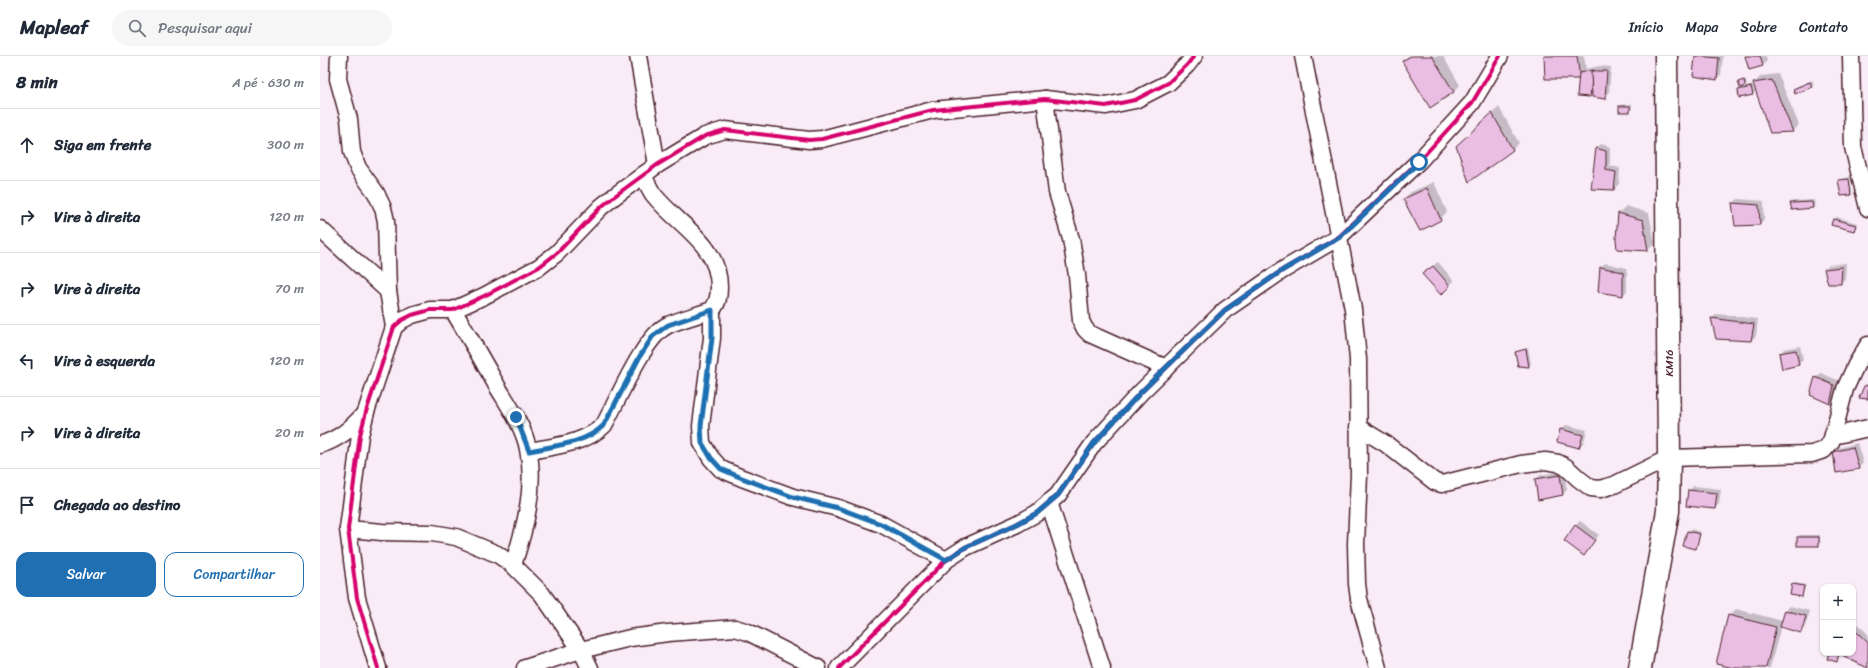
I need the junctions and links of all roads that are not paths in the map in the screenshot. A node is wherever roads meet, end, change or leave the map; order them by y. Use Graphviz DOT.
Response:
graph roads {
  1 [pos="339,56"];
  2 [pos="638,56"];
  3 [pos="1194,56"];
  4 [pos="1303,56"];
  5 [pos="1500,56"];
  6 [pos="1666,56"];
  7 [pos="1851,56"];
  8 [pos="1045,99"];
  9 [pos="657,165"];
  10 [pos="643,175"];
  11 [pos="1868,208"];
  12 [pos="320,229"];
  13 [pos="1340,237"];
  14 [pos="388,291"];
  15 [pos="453,310"];
  16 [pos="712,310"];
  17 [pos="394,327"];
  18 [pos="1868,345"];
  19 [pos="1166,368"];
  20 [pos="366,412"];
  21 [pos="1358,427"];
  22 [pos="1868,428"];
  23 [pos="1833,436"];
  24 [pos="320,445"];
  25 [pos="529,451"];
  26 [pos="1669,458"];
  27 [pos="1049,502"];
  28 [pos="348,529"];
  29 [pos="946,560"];
  30 [pos="513,566"];
  31 [pos="581,650"];
  32 [pos="378,668"];
  33 [pos="525,668"];
  34 [pos="590,668"];
  35 [pos="818,668"];
  36 [pos="839,668"];
  37 [pos="1102,668"];
  38 [pos="1378,668"];
  39 [pos="1640,668"];
  1 -- 14 [label="street"];
  2 -- 9 [label="street"];
  3 -- 8 [label="street"];
  4 -- 13 [label="street"];
  5 -- 13 [label="street"];
  6 -- 26 [label="street, KM16"];
  7 -- 11 [label="street"];
  8 -- 9 [label="street"];
  8 -- 19 [label="street"];
  9 -- 10 [label="street"];
  10 -- 15 [label="street"];
  10 -- 16 [label="street"];
  12 -- 14 [label="street"];
  13 -- 19 [label="street"];
  13 -- 21 [label="street"];
  14 -- 17 [label="street"];
  15 -- 17 [label="street"];
  15 -- 25 [label="street"];
  16 -- 25 [label="street"];
  16 -- 29 [label="street"];
  17 -- 20 [label="street"];
  18 -- 23 [label="street"];
  19 -- 27 [label="street"];
  20 -- 24 [label="street"];
  20 -- 28 [label="street"];
  21 -- 26 [label="street"];
  21 -- 38 [label="street"];
  22 -- 23 [label="street"];
  23 -- 26 [label="street"];
  25 -- 30 [label="street"];
  26 -- 39 [label="street, KM16"];
  27 -- 29 [label="street"];
  27 -- 37 [label="street"];
  28 -- 30 [label="street"];
  28 -- 32 [label="street"];
  29 -- 36 [label="street"];
  30 -- 31 [label="street"];
  31 -- 33 [label="street"];
  31 -- 34 [label="street"];
  31 -- 35 [label="street"];
}
